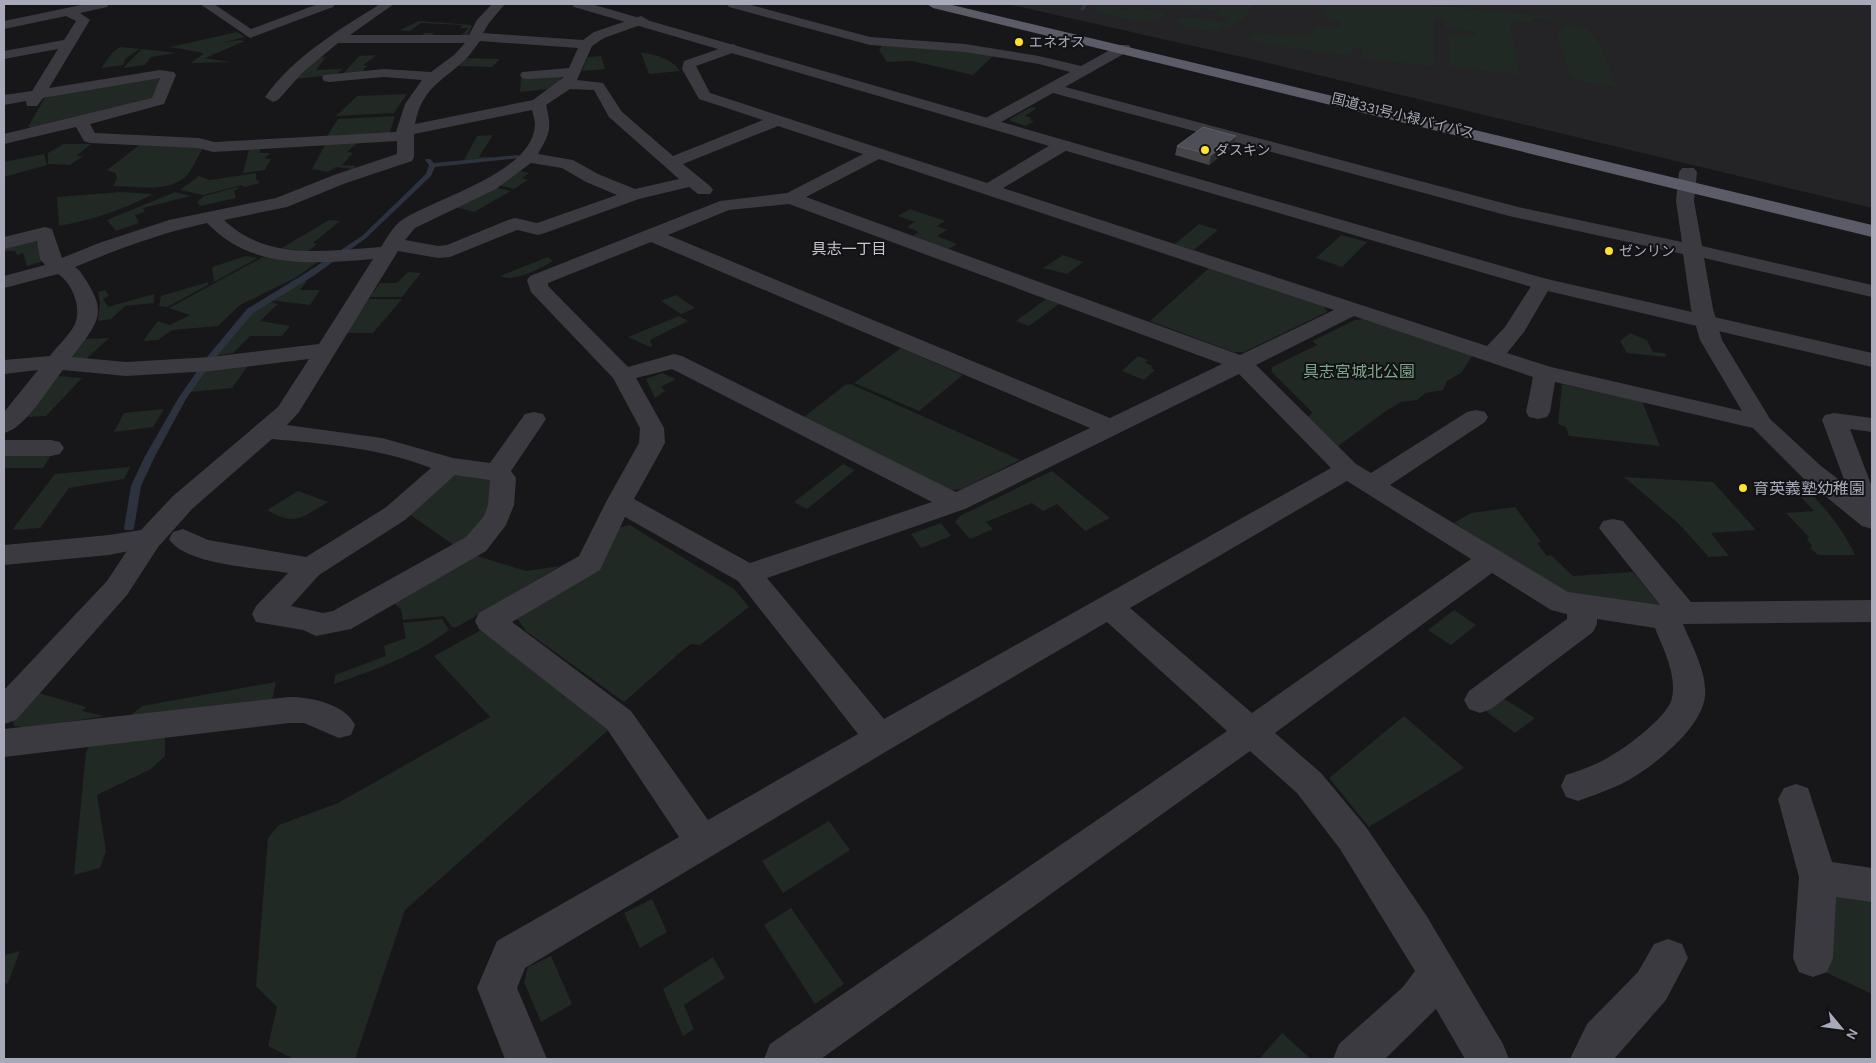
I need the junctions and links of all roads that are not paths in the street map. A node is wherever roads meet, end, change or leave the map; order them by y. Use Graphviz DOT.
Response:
graph roads {
  1 [pos="103,4"];
  2 [pos="206,4"];
  3 [pos="329,4"];
  4 [pos="388,4"];
  5 [pos="499,4"];
  6 [pos="578,4"];
  7 [pos="733,4"];
  8 [pos="933,4"];
  9 [pos="967,4"];
  10 [pos="67,12"];
  11 [pos="640,20"];
  12 [pos="4,25"];
  13 [pos="475,38"];
  14 [pos="336,39"];
  15 [pos="70,43"];
  16 [pos="586,44"];
  17 [pos="732,48"];
  18 [pos="1124,48"];
  19 [pos="304,52"];
  20 [pos="320,52"];
  21 [pos="4,55"];
  22 [pos="1083,71"];
  23 [pos="527,76"];
  24 [pos="434,77"];
  25 [pos="329,78"];
  26 [pos="571,78"];
  27 [pos="1052,88"];
  28 [pos="269,91"];
  29 [pos="37,94"];
  30 [pos="4,100"];
  31 [pos="538,104"];
  32 [pos="778,120"];
  33 [pos="80,121"];
  34 [pos="988,122"];
  35 [pos="404,133"];
  36 [pos="4,139"];
  37 [pos="1063,145"];
  38 [pos="878,153"];
  39 [pos="528,157"];
  40 [pos="671,163"];
  41 [pos="470,176"];
  42 [pos="502,177"];
  43 [pos="1686,178"];
  44 [pos="691,181"];
  45 [pos="989,189"];
  46 [pos="632,195"];
  47 [pos="792,198"];
  48 [pos="726,205"];
  49 [pos="210,217"];
  50 [pos="1872,218"];
  51 [pos="538,229"];
  52 [pos="1872,231"];
  53 [pos="652,235"];
  54 [pos="4,242"];
  55 [pos="554,245"];
  56 [pos="391,248"];
  57 [pos="1693,250"];
  58 [pos="59,265"];
  59 [pos="4,282"];
  60 [pos="1542,284"];
  61 [pos="1872,291"];
  62 [pos="1355,308"];
  63 [pos="1705,322"];
  64 [pos="325,350"];
  65 [pos="1490,354"];
  66 [pos="1872,360"];
  67 [pos="55,362"];
  68 [pos="1242,364"];
  69 [pos="4,367"];
  70 [pos="1545,373"];
  71 [pos="623,375"];
  72 [pos="1538,412"];
  73 [pos="1476,417"];
  74 [pos="534,419"];
  75 [pos="1761,423"];
  76 [pos="1872,425"];
  77 [pos="4,426"];
  78 [pos="1112,428"];
  79 [pos="267,431"];
  80 [pos="4,448"];
  81 [pos="51,448"];
  82 [pos="449,466"];
  83 [pos="1347,470"];
  84 [pos="497,472"];
  85 [pos="1370,485"];
  86 [pos="619,502"];
  87 [pos="956,503"];
  88 [pos="1872,520"];
  89 [pos="1613,528"];
  90 [pos="150,538"];
  91 [pos="183,539"];
  92 [pos="4,556"];
  93 [pos="1490,560"];
  94 [pos="309,568"];
  95 [pos="748,574"];
  96 [pos="1582,606"];
  97 [pos="1109,607"];
  98 [pos="1872,611"];
  99 [pos="1674,615"];
  100 [pos="10,698"];
  101 [pos="1480,700"];
  102 [pos="339,725"];
  103 [pos="1250,733"];
  104 [pos="880,738"];
  105 [pos="4,742"];
  106 [pos="1578,786"];
  107 [pos="1796,799"];
  108 [pos="702,841"];
  109 [pos="1818,877"];
  110 [pos="1872,886"];
  111 [pos="1668,958"];
  112 [pos="1813,958"];
  113 [pos="1439,974"];
  114 [pos="526,1059"];
  115 [pos="785,1059"];
  116 [pos="1354,1059"];
  117 [pos="1488,1059"];
  118 [pos="1591,1059"];
  1 -- 10 [label="street"];
  2 -- 3 [label="street"];
  4 -- 14 [label="street"];
  5 -- 13 [label="street"];
  6 -- 11 [label="street"];
  7 -- 22 [label="street"];
  8 -- 18 [label="highway, 国道331号小禄バイパス"];
  9 -- 43 [label="highway, 国道331号小禄バイパス"];
  10 -- 12 [label="street"];
  10 -- 15 [label="street"];
  11 -- 16 [label="street"];
  11 -- 17 [label="street"];
  13 -- 14 [label="street"];
  13 -- 16 [label="street"];
  13 -- 24 [label="street"];
  14 -- 20 [label="street"];
  15 -- 21 [label="street"];
  15 -- 29 [label="street"];
  16 -- 26 [label="street"];
  17 -- 32 [label="street"];
  17 -- 34 [label="street"];
  18 -- 22 [label="street"];
  18 -- 43 [label="highway, 国道331号小禄バイパス"];
  19 -- 20 [label="street"];
  20 -- 28 [label="street"];
  22 -- 27 [label="street"];
  23 -- 26 [label="street"];
  24 -- 25 [label="street"];
  24 -- 35 [label="street"];
  26 -- 31 [label="street"];
  26 -- 40 [label="street"];
  27 -- 34 [label="street"];
  27 -- 57 [label="street"];
  29 -- 30 [label="street"];
  29 -- 33 [label="street"];
  29 -- 36 [label="street"];
  31 -- 35 [label="street"];
  31 -- 39 [label="street"];
  32 -- 38 [label="street"];
  32 -- 40 [label="street"];
  33 -- 35 [label="street"];
  33 -- 36 [label="street"];
  34 -- 37 [label="street"];
  35 -- 49 [label="street"];
  37 -- 45 [label="street"];
  37 -- 60 [label="street"];
  38 -- 45 [label="street"];
  38 -- 47 [label="street"];
  39 -- 42 [label="street"];
  39 -- 46 [label="street"];
  40 -- 44 [label="street"];
  41 -- 42 [label="street"];
  42 -- 56 [label="street"];
  43 -- 50 [label="highway, 国道331号小禄バイパス"];
  43 -- 52 [label="highway, 国道331号小禄バイパス"];
  43 -- 57 [label="street"];
  44 -- 46 [label="street"];
  44 -- 48 [label="street"];
  45 -- 62 [label="street"];
  46 -- 51 [label="street"];
  47 -- 48 [label="street"];
  47 -- 68 [label="street"];
  48 -- 53 [label="street"];
  49 -- 56 [label="street"];
  49 -- 58 [label="street"];
  51 -- 55 [label="street"];
  51 -- 56 [label="street"];
  53 -- 71 [label="street"];
  53 -- 78 [label="street"];
  54 -- 58 [label="street"];
  56 -- 64 [label="street"];
  57 -- 61 [label="street"];
  57 -- 63 [label="street"];
  58 -- 59 [label="street"];
  58 -- 67 [label="street"];
  60 -- 63 [label="street"];
  60 -- 65 [label="street"];
  62 -- 65 [label="street"];
  62 -- 68 [label="street"];
  63 -- 66 [label="street"];
  63 -- 75 [label="street"];
  64 -- 67 [label="street"];
  64 -- 79 [label="street"];
  65 -- 70 [label="street"];
  67 -- 69 [label="street"];
  67 -- 77 [label="street"];
  68 -- 78 [label="street"];
  68 -- 83 [label="street"];
  70 -- 72 [label="street"];
  70 -- 75 [label="street"];
  71 -- 86 [label="street"];
  71 -- 87 [label="street"];
  73 -- 85 [label="street"];
  74 -- 84 [label="street"];
  75 -- 88 [label="street"];
  76 -- 88 [label="street"];
  78 -- 87 [label="street"];
  79 -- 82 [label="street"];
  79 -- 90 [label="street"];
  80 -- 81 [label="street"];
  82 -- 84 [label="street"];
  82 -- 94 [label="street"];
  83 -- 85 [label="street"];
  83 -- 97 [label="street"];
  84 -- 94 [label="street"];
  85 -- 93 [label="street"];
  86 -- 95 [label="street"];
  86 -- 108 [label="street"];
  87 -- 95 [label="street"];
  89 -- 99 [label="street"];
  90 -- 92 [label="street"];
  90 -- 100 [label="street"];
  91 -- 94 [label="street"];
  93 -- 96 [label="street"];
  93 -- 103 [label="street"];
  95 -- 104 [label="street"];
  96 -- 99 [label="street"];
  96 -- 101 [label="street"];
  97 -- 103 [label="street"];
  97 -- 104 [label="street"];
  98 -- 99 [label="street"];
  99 -- 106 [label="street"];
  102 -- 105 [label="street"];
  103 -- 113 [label="street"];
  103 -- 115 [label="street"];
  104 -- 108 [label="street"];
  107 -- 109 [label="street"];
  108 -- 114 [label="street"];
  109 -- 110 [label="street"];
  109 -- 112 [label="street"];
  111 -- 118 [label="street"];
  113 -- 116 [label="street"];
  113 -- 117 [label="street"];
}
